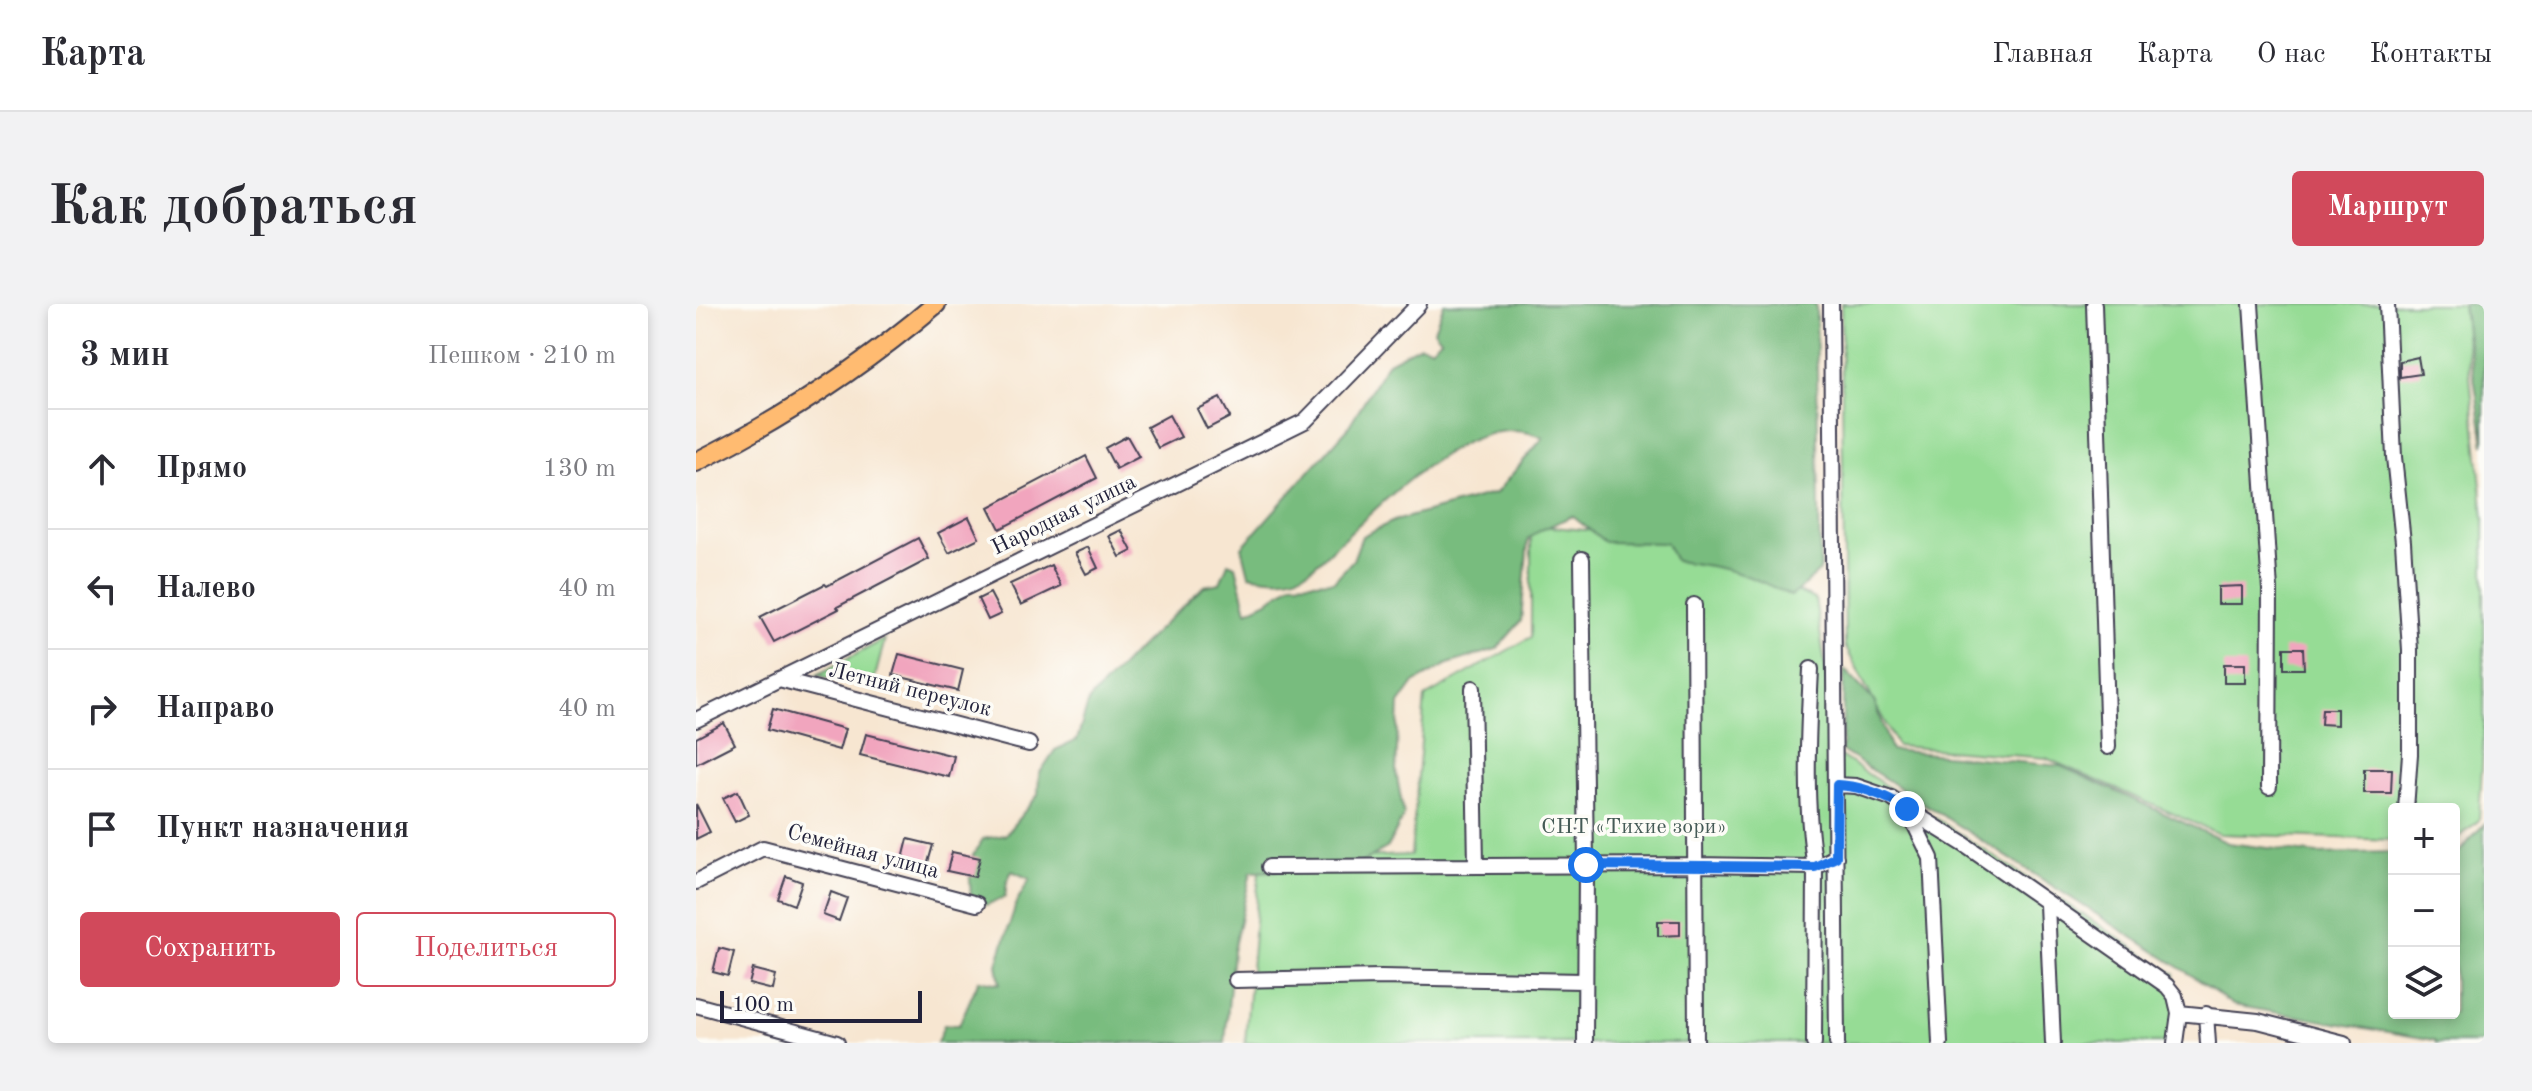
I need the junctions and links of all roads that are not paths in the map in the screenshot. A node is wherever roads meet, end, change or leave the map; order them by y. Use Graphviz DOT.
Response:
graph roads {
  1 [pos="936,304"];
  2 [pos="1419,304"];
  3 [pos="1831,304"];
  4 [pos="2094,304"];
  5 [pos="2251,304"];
  6 [pos="2387,304"];
  7 [pos="696,462"];
  8 [pos="1582,559"];
  9 [pos="1694,605"];
  10 [pos="1811,669"];
  11 [pos="779,679"];
  12 [pos="1473,688"];
  13 [pos="696,720"];
  14 [pos="1029,744"];
  15 [pos="2108,747"];
  16 [pos="1837,785"];
  17 [pos="2269,787"];
  18 [pos="2406,803"];
  19 [pos="1907,809"];
  20 [pos="1836,857"];
  21 [pos="1586,865"];
  22 [pos="1695,865"];
  23 [pos="1476,866"];
  24 [pos="1269,867"];
  25 [pos="1815,867"];
  26 [pos="696,882"];
  27 [pos="977,904"];
  28 [pos="2047,904"];
  29 [pos="1236,980"];
  30 [pos="1584,981"];
  31 [pos="696,1005"];
  32 [pos="2179,1013"];
  33 [pos="2206,1014"];
  34 [pos="837,1043"];
  35 [pos="1585,1043"];
  36 [pos="1696,1043"];
  37 [pos="1814,1043"];
  38 [pos="1837,1043"];
  39 [pos="1940,1043"];
  40 [pos="2053,1043"];
  41 [pos="2175,1043"];
  42 [pos="2208,1043"];
  43 [pos="2344,1043"];
  1 -- 7 [label="main road"];
  2 -- 11 [label="street, Народная улица"];
  3 -- 16 [label="street"];
  4 -- 15 [label="street"];
  5 -- 17 [label="street"];
  6 -- 18 [label="street"];
  8 -- 21 [label="street"];
  9 -- 22 [label="street"];
  10 -- 25 [label="street"];
  11 -- 13 [label="street, Народная улица"];
  11 -- 14 [label="street, Летний переулок"];
  12 -- 23 [label="street"];
  16 -- 19 [label="street"];
  16 -- 20 [label="street"];
  19 -- 28 [label="street"];
  19 -- 39 [label="street"];
  20 -- 25 [label="street"];
  20 -- 38 [label="street"];
  21 -- 22 [label="street"];
  21 -- 23 [label="street"];
  21 -- 30 [label="street"];
  22 -- 25 [label="street"];
  22 -- 36 [label="street"];
  23 -- 24 [label="street"];
  25 -- 37 [label="street"];
  26 -- 27 [label="street, Семейная улица"];
  28 -- 32 [label="street"];
  28 -- 40 [label="street"];
  29 -- 30 [label="street"];
  30 -- 35 [label="street"];
  31 -- 34 [label="street"];
  32 -- 33 [label="street"];
  32 -- 41 [label="street"];
  33 -- 42 [label="street"];
  33 -- 43 [label="street"];
}
